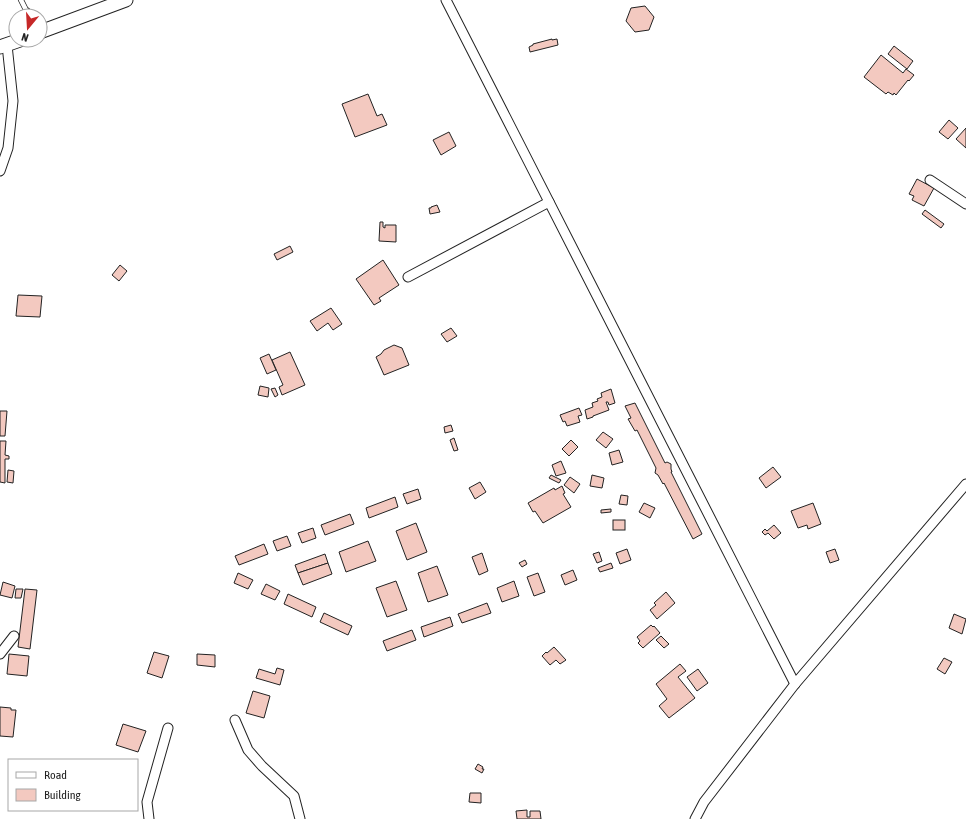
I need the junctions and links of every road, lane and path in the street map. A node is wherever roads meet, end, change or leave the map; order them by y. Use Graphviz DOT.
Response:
graph roads {
  1 [pos="126,0"];
  2 [pos="446,0"];
  3 [pos="48,29"];
  4 [pos="3,46"];
  5 [pos="0,171"];
  6 [pos="930,180"];
  7 [pos="549,202"];
  8 [pos="966,204"];
  9 [pos="408,277"];
  10 [pos="966,484"];
  11 [pos="14,636"];
  12 [pos="0,654"];
  13 [pos="795,684"];
  14 [pos="235,720"];
  15 [pos="168,728"];
  16 [pos="149,819"];
  17 [pos="300,819"];
  18 [pos="695,819"];
  1 -- 3 [label="street"];
  2 -- 7 [label="street"];
  4 -- 5 [label="street"];
  6 -- 8 [label="street"];
  7 -- 9 [label="street"];
  7 -- 13 [label="street"];
  10 -- 13 [label="street"];
  11 -- 12 [label="street"];
  13 -- 18 [label="street"];
  14 -- 17 [label="street"];
  15 -- 16 [label="street"];
}
